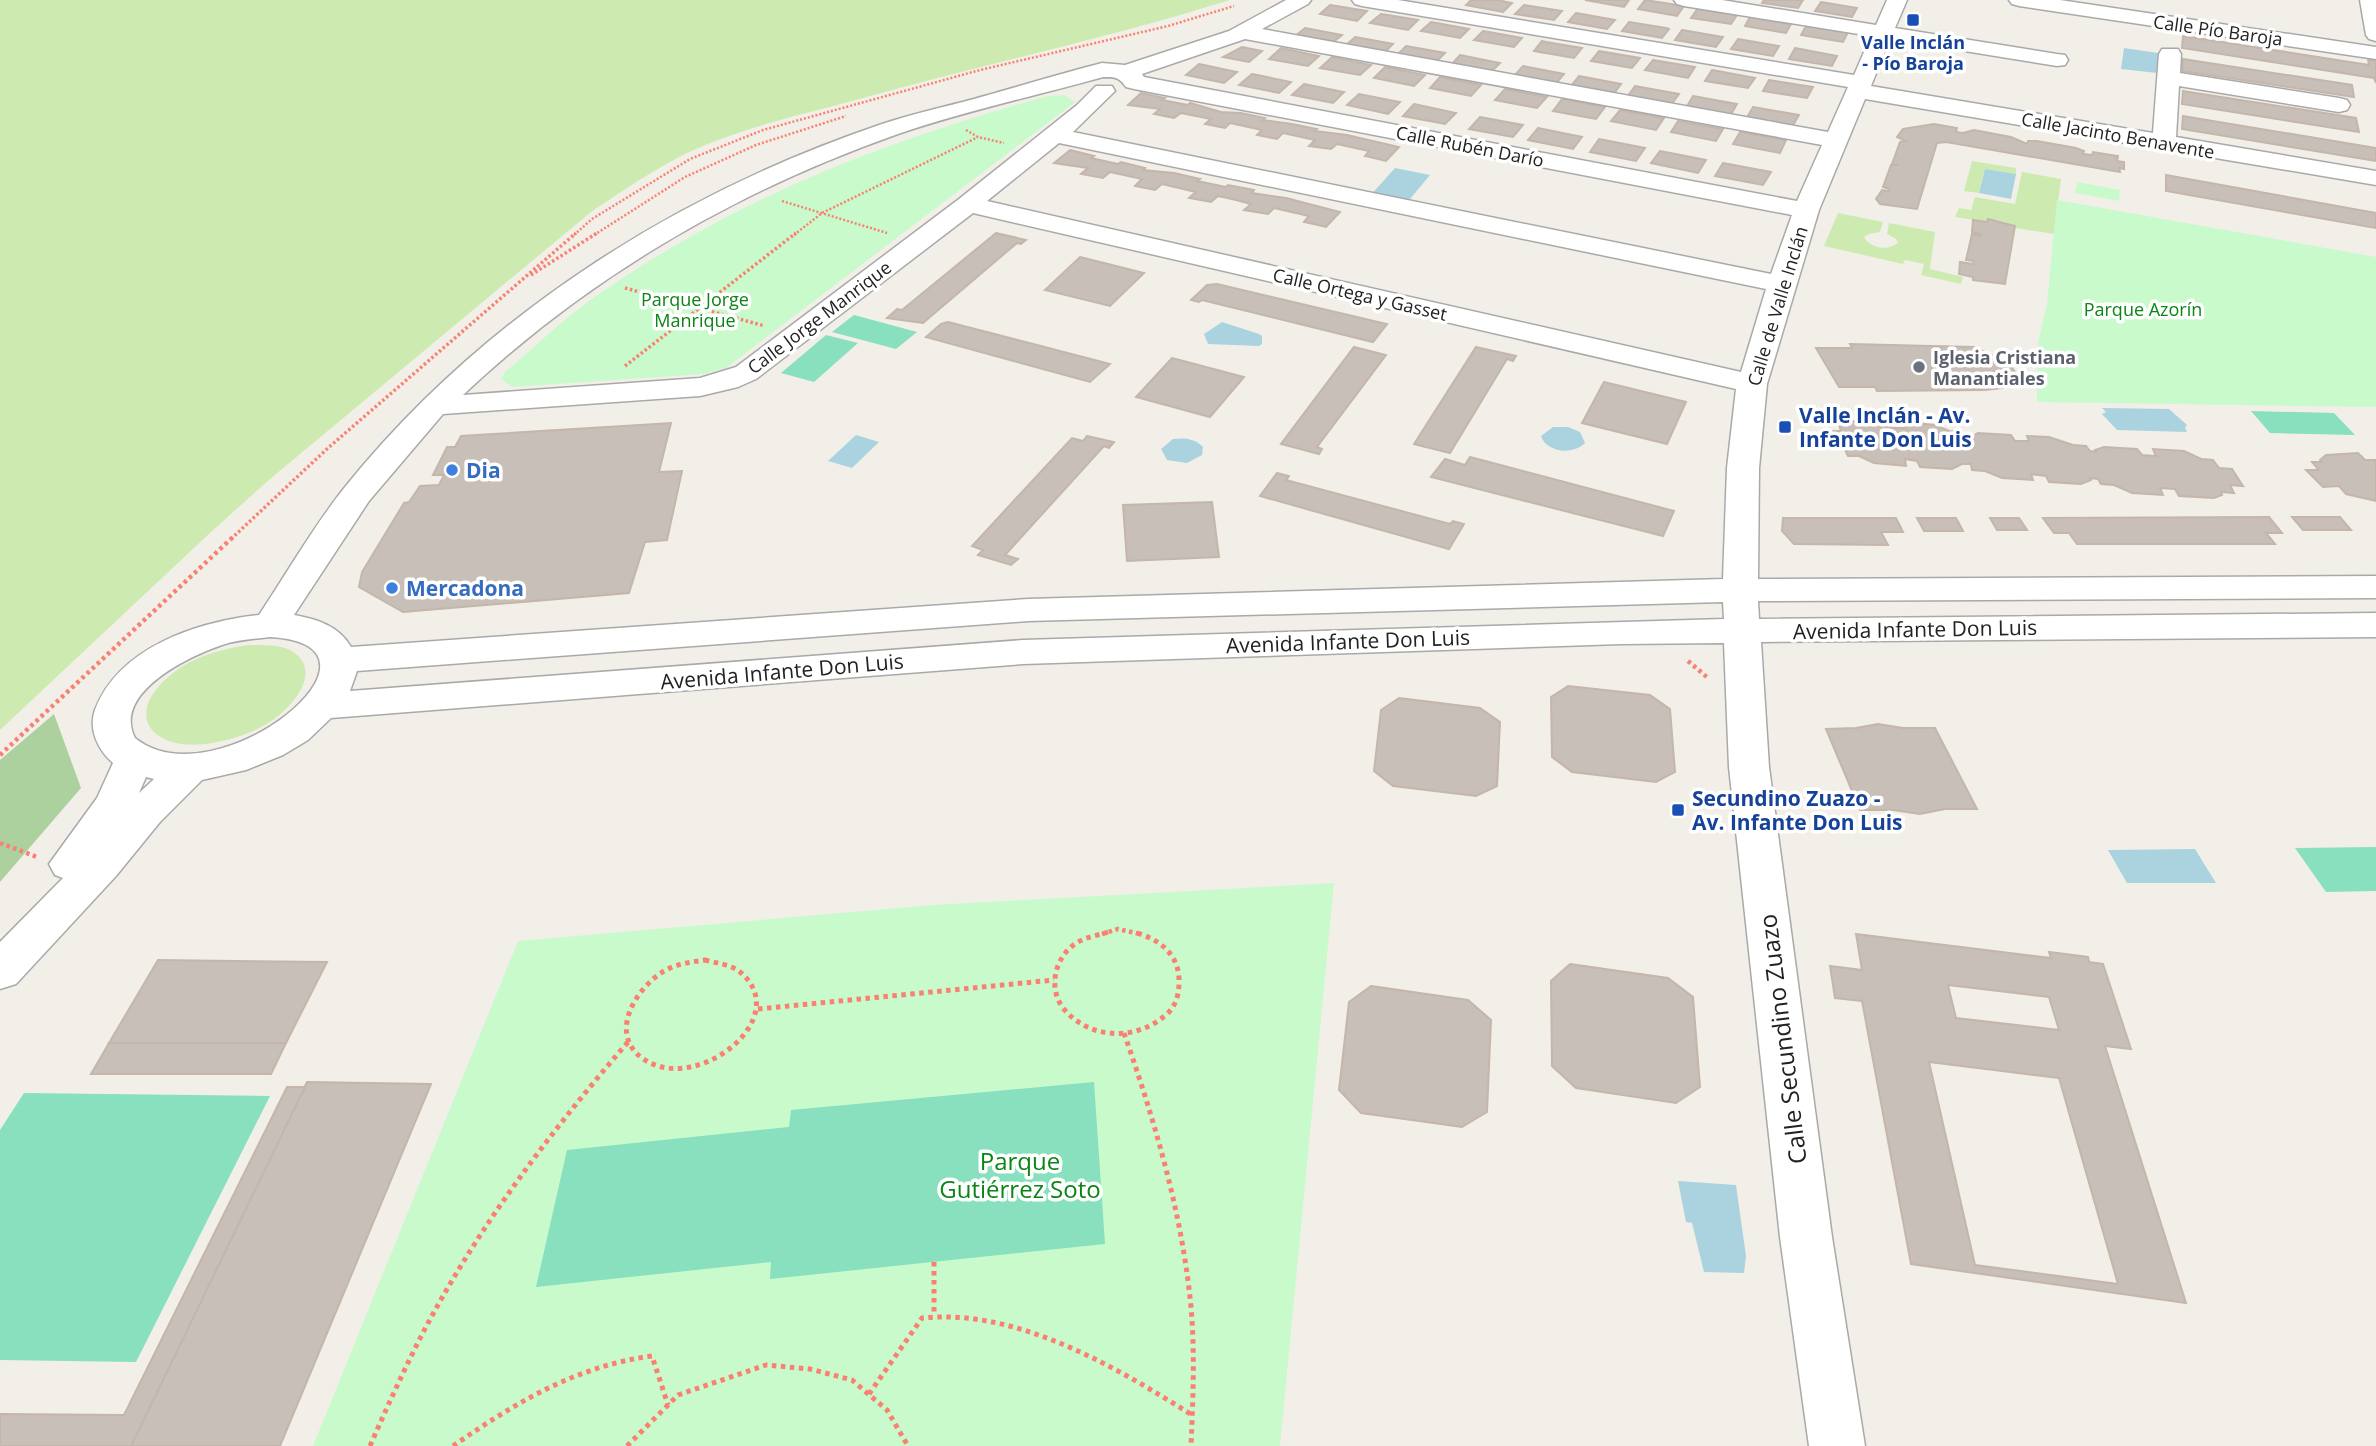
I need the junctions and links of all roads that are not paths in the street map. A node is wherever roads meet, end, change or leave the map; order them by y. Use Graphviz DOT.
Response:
graph roads {
  1 [pos="1301,0"];
  2 [pos="1362,0"];
  3 [pos="1684,0"];
  4 [pos="1897,0"];
  5 [pos="2019,0"];
  6 [pos="2370,0"];
  7 [pos="2172,24"];
  8 [pos="1884,31"];
  9 [pos="1243,32"];
  10 [pos="2376,35"];
  11 [pos="2376,53"];
  12 [pos="2057,60"];
  13 [pos="1130,77"];
  14 [pos="2168,78"];
  15 [pos="1093,84"];
  16 [pos="1861,87"];
  17 [pos="2339,105"];
  18 [pos="1838,141"];
  19 [pos="1045,142"];
  20 [pos="2164,142"];
  21 [pos="2376,178"];
  22 [pos="968,204"];
  23 [pos="1806,210"];
  24 [pos="1781,284"];
  25 [pos="1752,384"];
  26 [pos="434,406"];
  27 [pos="2376,587"];
  28 [pos="1741,611"];
  29 [pos="270,625"];
  30 [pos="2376,625"];
  31 [pos="338,660"];
  32 [pos="322,706"];
  33 [pos="134,759"];
  34 [pos="191,767"];
  35 [pos="0,938"];
  36 [pos="0,971"];
  37 [pos="1836,1446"];
  1 -- 9 [label="street"];
  2 -- 16 [label="street, Calle Jacinto Benavente"];
  3 -- 8 [label="street"];
  4 -- 8 [label="street, Calle de Valle Inclán"];
  5 -- 7 [label="street, Calle Pío Baroja"];
  6 -- 10 [label="street"];
  7 -- 11 [label="street, Calle Pío Baroja"];
  7 -- 14 [label="street"];
  8 -- 12 [label="street"];
  8 -- 16 [label="street, Calle de Valle Inclán"];
  9 -- 13 [label="street"];
  9 -- 18 [label="street"];
  13 -- 15 [label="street"];
  13 -- 23 [label="street, Calle Rubén Darío"];
  14 -- 17 [label="street"];
  14 -- 20 [label="street"];
  15 -- 19 [label="street, Calle Jorge Manrique"];
  15 -- 26 [label="street"];
  16 -- 18 [label="street, Calle de Valle Inclán"];
  16 -- 20 [label="street, Calle Jacinto Benavente"];
  18 -- 23 [label="street, Calle de Valle Inclán"];
  19 -- 22 [label="street, Calle Jorge Manrique"];
  19 -- 24 [label="street"];
  20 -- 21 [label="street, Calle Jacinto Benavente"];
  22 -- 25 [label="street, Calle Ortega y Gasset"];
  22 -- 26 [label="street, Calle Jorge Manrique"];
  23 -- 24 [label="street, Calle de Valle Inclán"];
  24 -- 25 [label="street, Calle de Valle Inclán"];
  25 -- 28 [label="street, Calle de Valle Inclán"];
  26 -- 29 [label="street"];
  27 -- 28 [label="street, Avenida Infante Don Luis"];
  28 -- 30 [label="street, Avenida Infante Don Luis"];
  28 -- 31 [label="street, Avenida Infante Don Luis"];
  28 -- 32 [label="street, Avenida Infante Don Luis"];
  28 -- 37 [label="street, Calle Secundino Zuazo"];
  29 -- 31 [label="street"];
  29 -- 33 [label="street"];
  31 -- 32 [label="street"];
  32 -- 34 [label="street"];
  33 -- 34 [label="street"];
  33 -- 35 [label="street"];
  34 -- 36 [label="street"];
}
